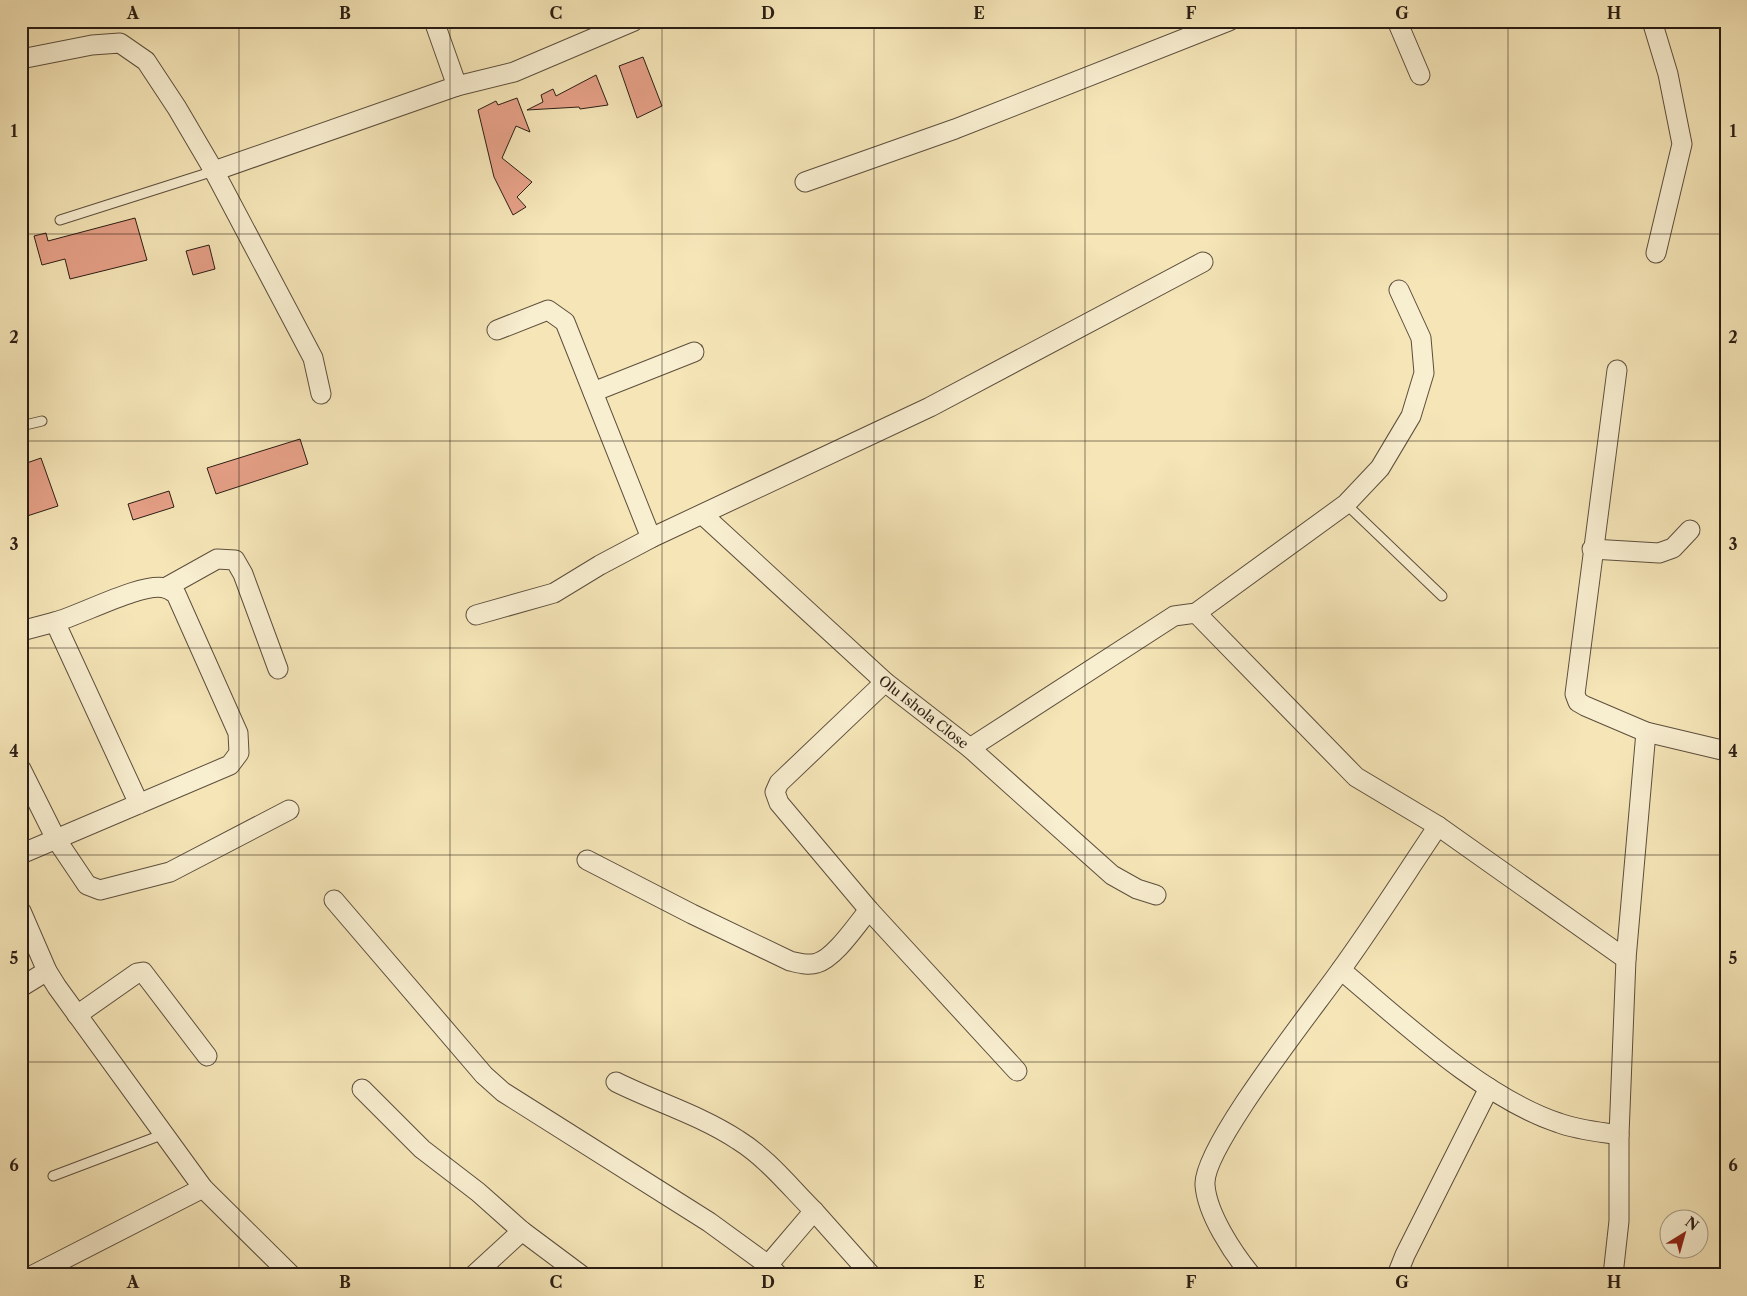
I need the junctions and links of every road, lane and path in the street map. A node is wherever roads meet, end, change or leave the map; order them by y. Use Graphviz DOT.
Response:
graph roads {
  1 [pos="434,21"];
  2 [pos="634,21"];
  3 [pos="1229,21"];
  4 [pos="1397,21"];
  5 [pos="1652,21"];
  6 [pos="21,59"];
  7 [pos="1420,76"];
  8 [pos="457,86"];
  9 [pos="214,171"];
  10 [pos="805,182"];
  11 [pos="60,220"];
  12 [pos="1656,253"];
  13 [pos="1203,262"];
  14 [pos="1399,290"];
  15 [pos="497,330"];
  16 [pos="694,352"];
  17 [pos="1617,370"];
  18 [pos="593,392"];
  19 [pos="321,394"];
  20 [pos="42,421"];
  21 [pos="21,426"];
  22 [pos="1346,504"];
  23 [pos="703,515"];
  24 [pos="1690,530"];
  25 [pos="651,538"];
  26 [pos="1592,549"];
  27 [pos="165,588"];
  28 [pos="1442,596"];
  29 [pos="1196,613"];
  30 [pos="476,615"];
  31 [pos="55,622"];
  32 [pos="21,631"];
  33 [pos="278,669"];
  34 [pos="885,682"];
  35 [pos="1646,732"];
  36 [pos="970,748"];
  37 [pos="1726,751"];
  38 [pos="21,769"];
  39 [pos="139,804"];
  40 [pos="289,810"];
  41 [pos="1438,826"];
  42 [pos="56,839"];
  43 [pos="21,854"];
  44 [pos="587,860"];
  45 [pos="1156,895"];
  46 [pos="334,900"];
  47 [pos="869,910"];
  48 [pos="21,911"];
  49 [pos="1626,960"];
  50 [pos="1341,970"];
  51 [pos="47,971"];
  52 [pos="21,986"];
  53 [pos="77,1015"];
  54 [pos="206,1056"];
  55 [pos="1017,1071"];
  56 [pos="616,1082"];
  57 [pos="1488,1088"];
  58 [pos="362,1089"];
  59 [pos="164,1134"];
  60 [pos="1619,1136"];
  61 [pos="53,1176"];
  62 [pos="203,1188"];
  63 [pos="814,1211"];
  64 [pos="522,1231"];
  65 [pos="773,1270"];
  66 [pos="33,1275"];
  67 [pos="292,1275"];
  68 [pos="474,1275"];
  69 [pos="581,1275"];
  70 [pos="871,1275"];
  71 [pos="1251,1275"];
  72 [pos="1397,1275"];
  73 [pos="1613,1275"];
  1 -- 8 [label="street"];
  2 -- 8 [label="street"];
  3 -- 10 [label="street"];
  4 -- 7 [label="street"];
  5 -- 12 [label="street"];
  6 -- 9 [label="street"];
  8 -- 9 [label="street"];
  9 -- 11 [label="lane"];
  9 -- 19 [label="street"];
  13 -- 23 [label="street"];
  14 -- 22 [label="street"];
  15 -- 18 [label="street"];
  16 -- 18 [label="street"];
  17 -- 26 [label="street"];
  18 -- 25 [label="street"];
  20 -- 21 [label="lane"];
  22 -- 28 [label="lane"];
  22 -- 29 [label="street"];
  23 -- 25 [label="street"];
  23 -- 34 [label="street, Olu Ishola Close"];
  24 -- 26 [label="street"];
  25 -- 30 [label="street"];
  26 -- 35 [label="street"];
  27 -- 31 [label="street"];
  27 -- 33 [label="street"];
  27 -- 39 [label="street"];
  29 -- 36 [label="street"];
  29 -- 41 [label="street"];
  31 -- 32 [label="street"];
  31 -- 39 [label="street"];
  34 -- 36 [label="street, Olu Ishola Close"];
  34 -- 47 [label="street"];
  35 -- 37 [label="street"];
  35 -- 49 [label="street"];
  36 -- 45 [label="street, Olu Ishola Close"];
  38 -- 42 [label="street"];
  39 -- 42 [label="street"];
  40 -- 42 [label="street"];
  41 -- 49 [label="street"];
  41 -- 50 [label="street"];
  42 -- 43 [label="street"];
  44 -- 47 [label="street"];
  46 -- 65 [label="street"];
  47 -- 55 [label="street"];
  48 -- 51 [label="street"];
  49 -- 60 [label="street"];
  50 -- 57 [label="street"];
  50 -- 71 [label="street"];
  51 -- 52 [label="street"];
  51 -- 53 [label="street"];
  53 -- 54 [label="street"];
  53 -- 59 [label="street"];
  56 -- 63 [label="street"];
  57 -- 60 [label="street"];
  57 -- 72 [label="street"];
  58 -- 64 [label="street"];
  59 -- 61 [label="lane"];
  59 -- 62 [label="street"];
  60 -- 73 [label="street"];
  62 -- 66 [label="street"];
  62 -- 67 [label="street"];
  63 -- 65 [label="street"];
  63 -- 70 [label="street"];
  64 -- 68 [label="street"];
  64 -- 69 [label="street"];
}
